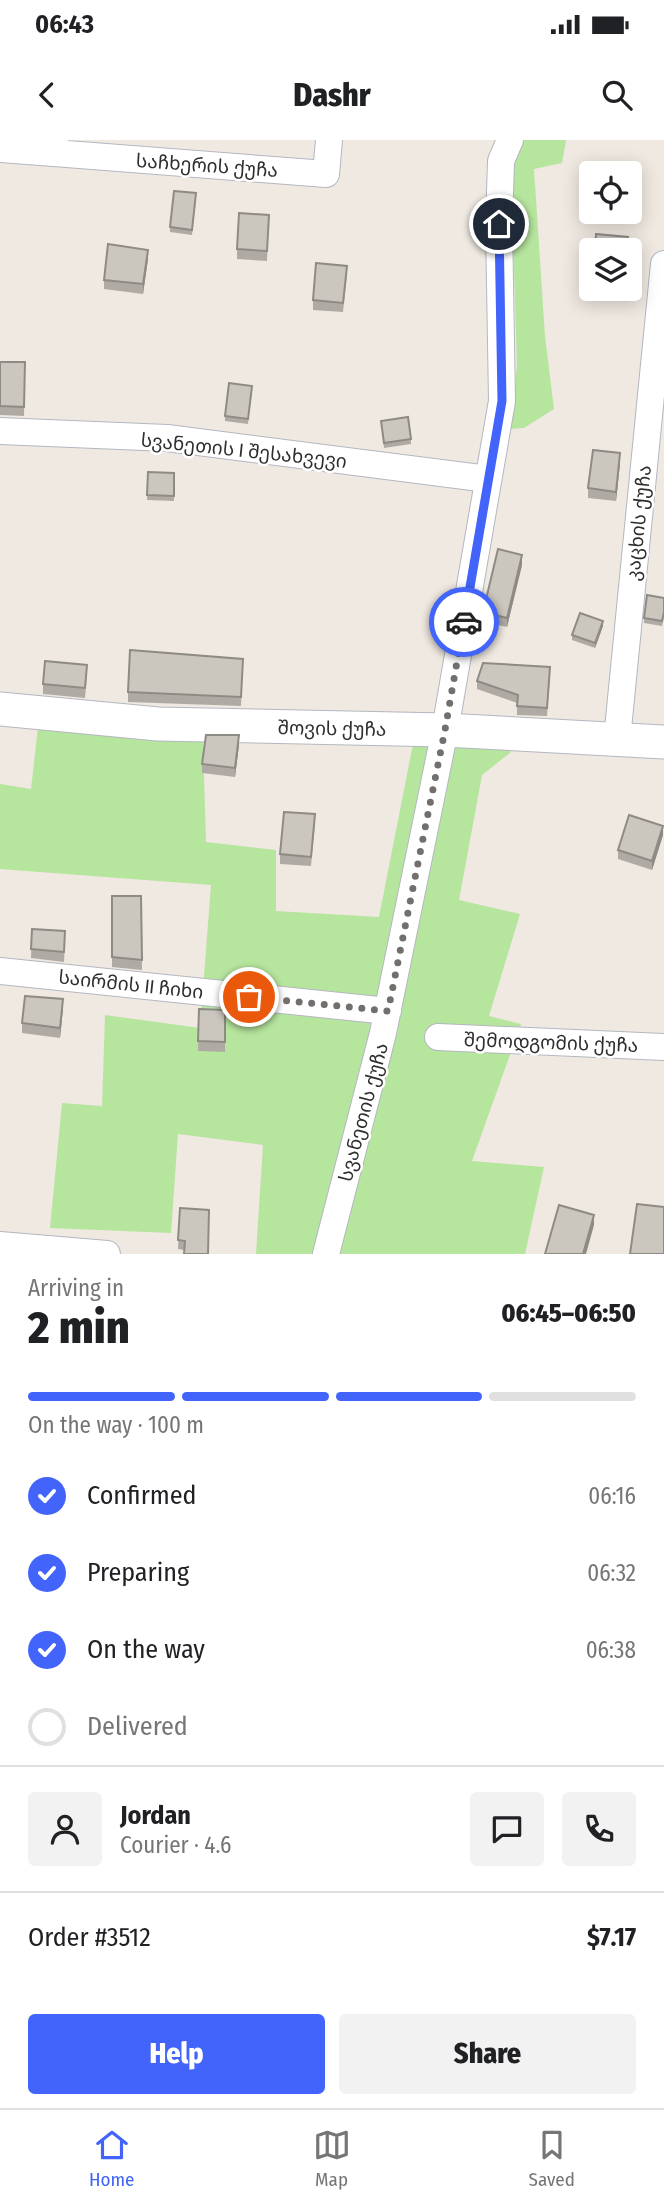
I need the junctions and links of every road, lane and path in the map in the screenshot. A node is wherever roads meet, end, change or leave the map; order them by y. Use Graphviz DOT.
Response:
graph roads {
  1 [pos="329,140"];
  2 [pos="510,140"];
  3 [pos="54,147"];
  4 [pos="0,149"];
  5 [pos="664,264"];
  6 [pos="0,431"];
  7 [pos="488,479"];
  8 [pos="0,709"];
  9 [pos="445,730"];
  10 [pos="617,740"];
  11 [pos="664,742"];
  12 [pos="0,971"];
  13 [pos="388,1011"];
  14 [pos="438,1037"];
  15 [pos="664,1047"];
  16 [pos="0,1245"];
  17 [pos="107,1254"];
  18 [pos="326,1254"];
  1 -- 3 [label="street, საჩხერის ქუჩა"];
  2 -- 7 [label="street, სვანეთის ქუჩა"];
  3 -- 4 [label="street"];
  5 -- 10 [label="street, კაცხის ქუჩა"];
  6 -- 7 [label="street, სვანეთის I შესახვევი"];
  7 -- 9 [label="street, სვანეთის ქუჩა"];
  8 -- 9 [label="street, შოვის ქუჩა"];
  9 -- 10 [label="street, შოვის ქუჩა"];
  9 -- 13 [label="street, სვანეთის ქუჩა"];
  10 -- 11 [label="street, შოვის ქუჩა"];
  12 -- 13 [label="street, საირმის II ჩიხი"];
  13 -- 18 [label="street, სვანეთის ქუჩა"];
  14 -- 15 [label="street, შემოდგომის ქუჩა"];
  16 -- 17 [label="street"];
}
